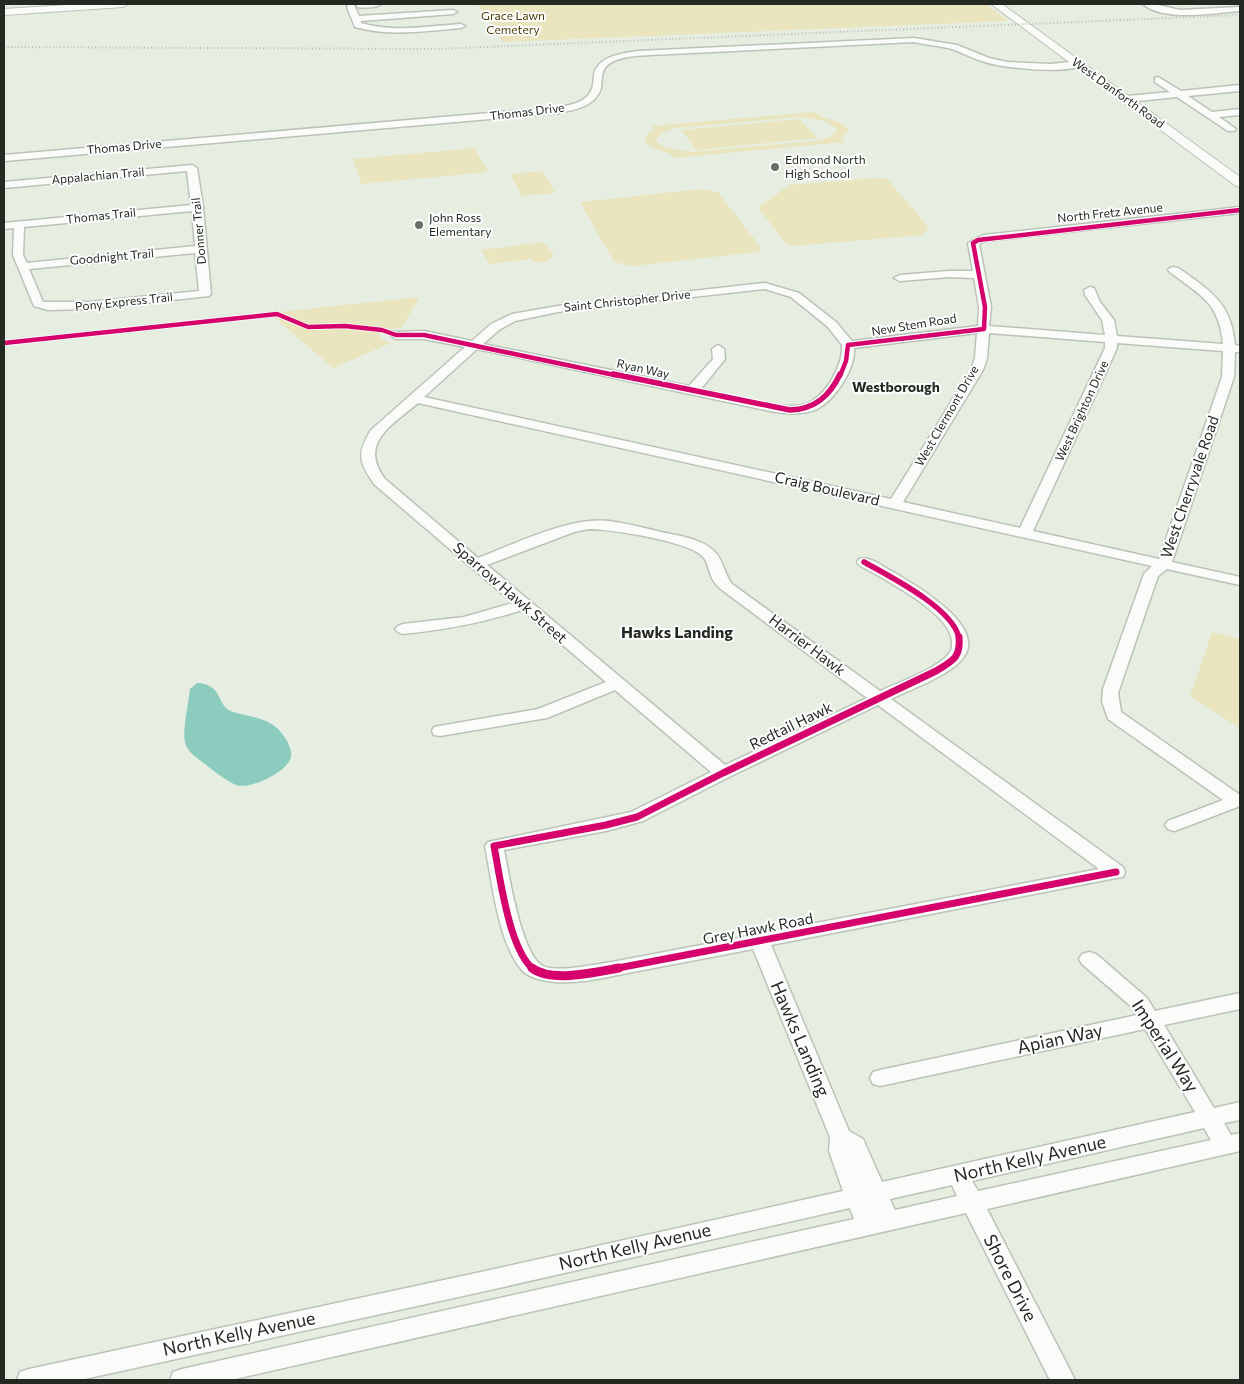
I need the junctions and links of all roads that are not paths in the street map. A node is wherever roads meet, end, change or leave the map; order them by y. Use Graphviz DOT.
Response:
graph roads {
  1 [pos="64,4"];
  2 [pos="123,4"];
  3 [pos="377,4"];
  4 [pos="996,4"];
  5 [pos="1147,4"];
  6 [pos="354,5"];
  7 [pos="4,8"];
  8 [pos="80,8"];
  9 [pos="1240,8"];
  10 [pos="4,12"];
  11 [pos="453,12"];
  12 [pos="361,22"];
  13 [pos="461,26"];
  14 [pos="1080,64"];
  15 [pos="1228,77"];
  16 [pos="1158,80"];
  17 [pos="1240,86"];
  18 [pos="1177,94"];
  19 [pos="1127,99"];
  20 [pos="1240,112"];
  21 [pos="1210,115"];
  22 [pos="1231,130"];
  23 [pos="4,158"];
  24 [pos="192,168"];
  25 [pos="1240,183"];
  26 [pos="4,185"];
  27 [pos="198,207"];
  28 [pos="1240,210"];
  29 [pos="19,225"];
  30 [pos="4,226"];
  31 [pos="983,238"];
  32 [pos="199,249"];
  33 [pos="24,267"];
  34 [pos="1174,270"];
  35 [pos="978,275"];
  36 [pos="900,278"];
  37 [pos="1090,290"];
  38 [pos="204,294"];
  39 [pos="984,329"];
  40 [pos="396,334"];
  41 [pos="1110,339"];
  42 [pos="473,345"];
  43 [pos="848,345"];
  44 [pos="718,349"];
  45 [pos="1235,349"];
  46 [pos="693,390"];
  47 [pos="414,398"];
  48 [pos="894,505"];
  49 [pos="1025,533"];
  50 [pos="864,562"];
  51 [pos="475,564"];
  52 [pos="1164,564"];
  53 [pos="1240,580"];
  54 [pos="523,605"];
  55 [pos="403,630"];
  56 [pos="616,684"];
  57 [pos="878,698"];
  58 [pos="440,731"];
  59 [pos="722,773"];
  60 [pos="1174,825"];
  61 [pos="494,846"];
  62 [pos="1116,872"];
  63 [pos="760,942"];
  64 [pos="1089,959"];
  65 [pos="1240,1001"];
  66 [pos="1151,1020"];
  67 [pos="880,1078"];
  68 [pos="1240,1112"];
  69 [pos="1211,1118"];
  70 [pos="1233,1144"];
  71 [pos="958,1175"];
  72 [pos="867,1196"];
  73 [pos="971,1204"];
  74 [pos="878,1225"];
  75 [pos="29,1380"];
  76 [pos="182,1380"];
  77 [pos="1063,1380"];
  1 -- 7 [label="main road"];
  2 -- 8 [label="main road"];
  3 -- 6 [label="street"];
  4 -- 14 [label="main road, West Danforth Road"];
  5 -- 9 [label="street"];
  6 -- 12 [label="street"];
  8 -- 10 [label="main road"];
  11 -- 12 [label="street"];
  12 -- 13 [label="street"];
  14 -- 19 [label="main road, West Danforth Road"];
  14 -- 23 [label="street, Thomas Drive"];
  15 -- 17 [label="street"];
  16 -- 18 [label="street"];
  17 -- 18 [label="street"];
  18 -- 19 [label="street"];
  18 -- 21 [label="street"];
  19 -- 25 [label="main road, West Danforth Road"];
  20 -- 21 [label="street"];
  21 -- 22 [label="street"];
  24 -- 26 [label="street, Appalachian Trail"];
  24 -- 27 [label="street, Donner Trail"];
  27 -- 29 [label="street, Thomas Trail"];
  27 -- 32 [label="street, Donner Trail"];
  28 -- 31 [label="street, North Fretz Avenue"];
  29 -- 30 [label="street, Thomas Trail"];
  29 -- 33 [label="street"];
  31 -- 35 [label="street, West Clermont Drive"];
  32 -- 33 [label="street, Goodnight Trail"];
  32 -- 38 [label="street, Donner Trail"];
  33 -- 38 [label="street, Pony Express Trail"];
  34 -- 45 [label="street, West Cherryvale Road"];
  35 -- 36 [label="street"];
  35 -- 39 [label="street, West Clermont Drive"];
  37 -- 41 [label="street, West Brighton Drive"];
  39 -- 41 [label="street, New Stem Road"];
  39 -- 43 [label="street, New Stem Road"];
  39 -- 48 [label="street, West Clermont Drive"];
  40 -- 42 [label="street, Ryan Way"];
  41 -- 45 [label="street, New Stem Road"];
  41 -- 49 [label="street, West Brighton Drive"];
  42 -- 43 [label="street, Saint Christopher Drive"];
  42 -- 46 [label="street, Ryan Way"];
  42 -- 47 [label="street, Saint Christopher Drive"];
  43 -- 46 [label="street, Ryan Way"];
  44 -- 46 [label="street"];
  45 -- 52 [label="street, West Cherryvale Road"];
  47 -- 48 [label="street, Craig Boulevard"];
  47 -- 51 [label="street, Sparrow Hawk Street"];
  48 -- 49 [label="street, Craig Boulevard"];
  49 -- 52 [label="street, Craig Boulevard"];
  50 -- 57 [label="street, Redtail Hawk"];
  51 -- 54 [label="street, Sparrow Hawk Street"];
  51 -- 57 [label="street, Harrier Hawk"];
  52 -- 53 [label="street, Craig Boulevard"];
  52 -- 60 [label="street, West Cherryvale Road"];
  54 -- 55 [label="street"];
  54 -- 56 [label="street, Sparrow Hawk Street"];
  56 -- 58 [label="street"];
  56 -- 59 [label="street, Sparrow Hawk Street"];
  57 -- 59 [label="street, Redtail Hawk"];
  57 -- 62 [label="street, Harrier Hawk"];
  59 -- 61 [label="street, Redtail Hawk"];
  61 -- 63 [label="street, Grey Hawk Road"];
  62 -- 63 [label="street, Grey Hawk Road"];
  63 -- 72 [label="street, Hawks Landing"];
  64 -- 66 [label="street, Imperial Way"];
  65 -- 66 [label="street, Apian Way"];
  66 -- 67 [label="street, Apian Way"];
  66 -- 69 [label="street, Imperial Way"];
  68 -- 69 [label="street, North Kelly Avenue"];
  69 -- 70 [label="street, Imperial Way"];
  69 -- 71 [label="street, North Kelly Avenue"];
  70 -- 73 [label="street, North Kelly Avenue"];
  71 -- 72 [label="street, North Kelly Avenue"];
  71 -- 73 [label="street, Shore Drive"];
  72 -- 74 [label="street, Hawks Landing"];
  72 -- 75 [label="street, North Kelly Avenue"];
  73 -- 74 [label="street, North Kelly Avenue"];
  73 -- 77 [label="street, Shore Drive"];
  74 -- 76 [label="street, North Kelly Avenue"];
}
